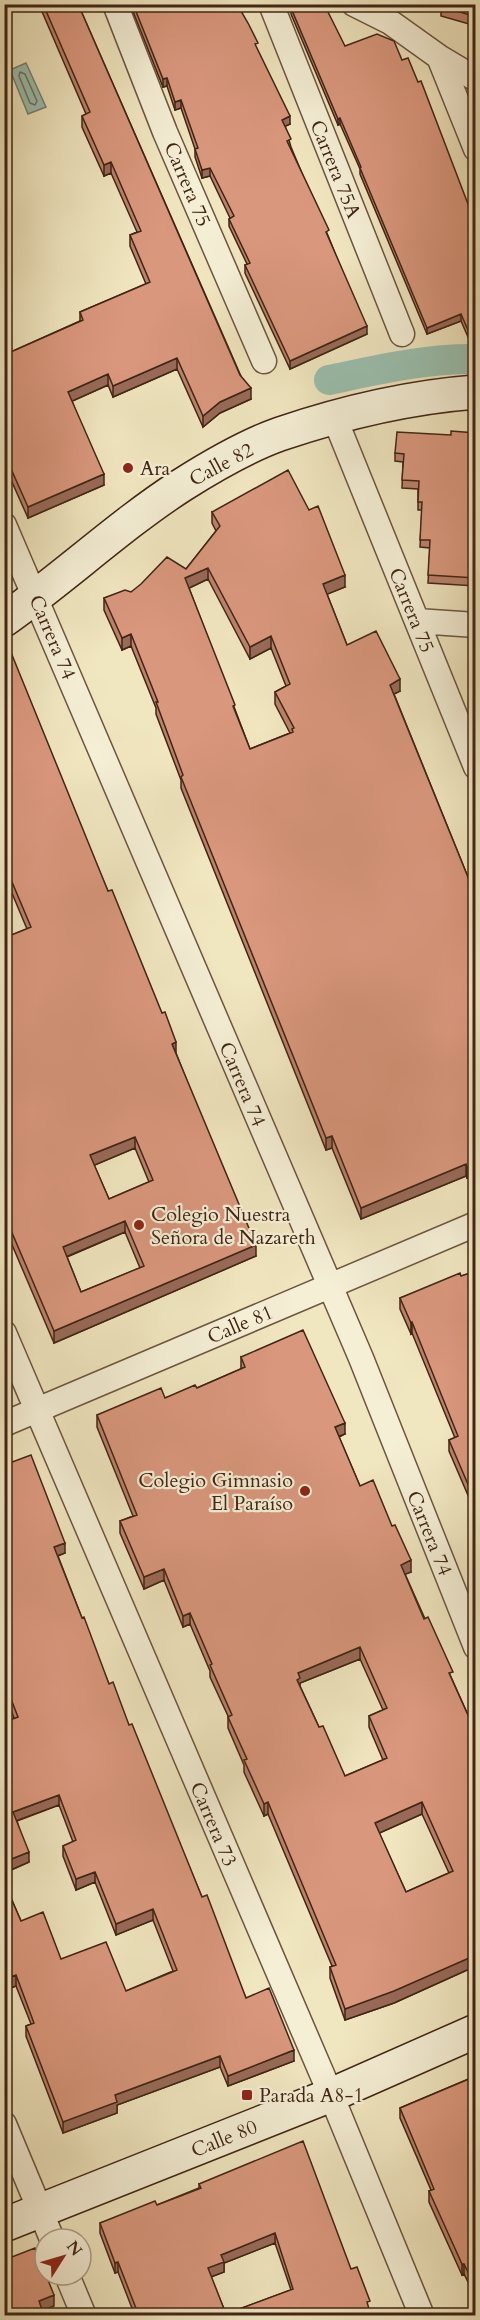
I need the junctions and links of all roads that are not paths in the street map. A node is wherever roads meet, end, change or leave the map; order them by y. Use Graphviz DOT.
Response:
graph roads {
  1 [pos="116,4"];
  2 [pos="271,4"];
  3 [pos="354,4"];
  4 [pos="392,13"];
  5 [pos="439,57"];
  6 [pos="476,79"];
  7 [pos="476,149"];
  8 [pos="402,334"];
  9 [pos="264,362"];
  10 [pos="476,392"];
  11 [pos="335,419"];
  12 [pos="4,525"];
  13 [pos="36,597"];
  14 [pos="4,620"];
  15 [pos="417,621"];
  16 [pos="476,625"];
  17 [pos="476,767"];
  18 [pos="476,1224"];
  19 [pos="329,1285"];
  20 [pos="4,1332"];
  21 [pos="36,1411"];
  22 [pos="4,1424"];
  23 [pos="476,1647"];
  24 [pos="476,2031"];
  25 [pos="331,2095"];
  26 [pos="4,2124"];
  27 [pos="4,2225"];
  28 [pos="46,2225"];
  29 [pos="72,2287"];
  30 [pos="84,2316"];
  31 [pos="422,2316"];
  1 -- 9 [label="street, Carrera 75"];
  2 -- 8 [label="street, Carrera 75A"];
  3 -- 4 [label="street"];
  4 -- 5 [label="street"];
  5 -- 6 [label="street"];
  5 -- 7 [label="street"];
  10 -- 11 [label="street, Calle 82"];
  11 -- 13 [label="street, Calle 82"];
  11 -- 15 [label="street, Carrera 75"];
  12 -- 13 [label="street, Carrera 74"];
  13 -- 14 [label="street, Calle 82"];
  13 -- 19 [label="street, Carrera 74"];
  15 -- 16 [label="street"];
  15 -- 17 [label="street, Carrera 75"];
  18 -- 19 [label="street, Calle 81"];
  19 -- 21 [label="street, Calle 81"];
  19 -- 23 [label="street, Carrera 74"];
  20 -- 21 [label="street, Carrera 73"];
  21 -- 22 [label="street, Calle 81"];
  21 -- 25 [label="street, Carrera 73"];
  24 -- 25 [label="street, Calle 80"];
  25 -- 28 [label="street, Calle 80"];
  25 -- 31 [label="street, Carrera 73"];
  26 -- 28 [label="street"];
  27 -- 28 [label="street, Calle 80"];
  29 -- 30 [label="street"];
}
